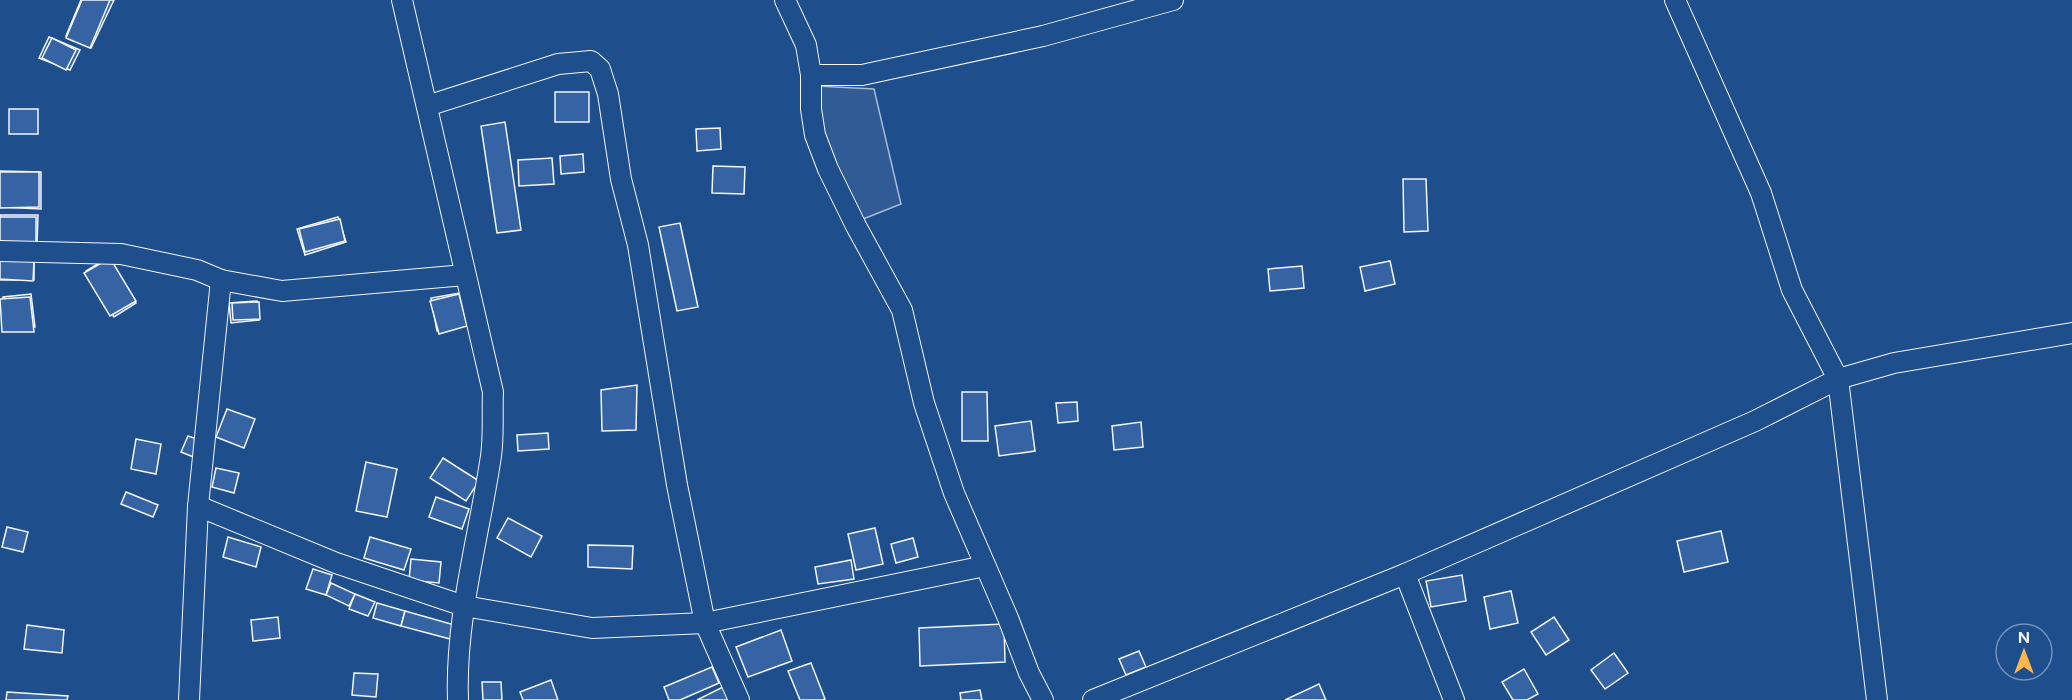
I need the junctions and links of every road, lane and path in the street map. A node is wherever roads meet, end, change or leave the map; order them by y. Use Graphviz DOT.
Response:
graph roads {
  1 [pos="402,0"];
  2 [pos="785,0"];
  3 [pos="1173,0"];
  4 [pos="1675,0"];
  5 [pos="811,75"];
  6 [pos="427,106"];
  7 [pos="0,251"];
  8 [pos="465,275"];
  9 [pos="221,280"];
  10 [pos="2072,333"];
  11 [pos="1838,379"];
  12 [pos="198,506"];
  13 [pos="985,566"];
  14 [pos="1405,574"];
  15 [pos="464,606"];
  16 [pos="705,623"];
  17 [pos="189,700"];
  18 [pos="458,700"];
  19 [pos="739,700"];
  20 [pos="1043,700"];
  21 [pos="1093,700"];
  22 [pos="1454,700"];
  23 [pos="1877,700"];
  1 -- 6 [label="street"];
  2 -- 5 [label="street"];
  3 -- 5 [label="street"];
  4 -- 11 [label="street"];
  5 -- 13 [label="street"];
  6 -- 8 [label="street"];
  6 -- 16 [label="street"];
  7 -- 9 [label="street"];
  8 -- 9 [label="street"];
  8 -- 15 [label="street"];
  9 -- 12 [label="street"];
  10 -- 11 [label="street"];
  11 -- 14 [label="street"];
  11 -- 23 [label="street"];
  12 -- 15 [label="street"];
  12 -- 17 [label="street"];
  13 -- 16 [label="street"];
  13 -- 20 [label="street"];
  14 -- 21 [label="street"];
  14 -- 22 [label="street"];
  15 -- 16 [label="street"];
  15 -- 18 [label="street"];
  16 -- 19 [label="street"];
}
